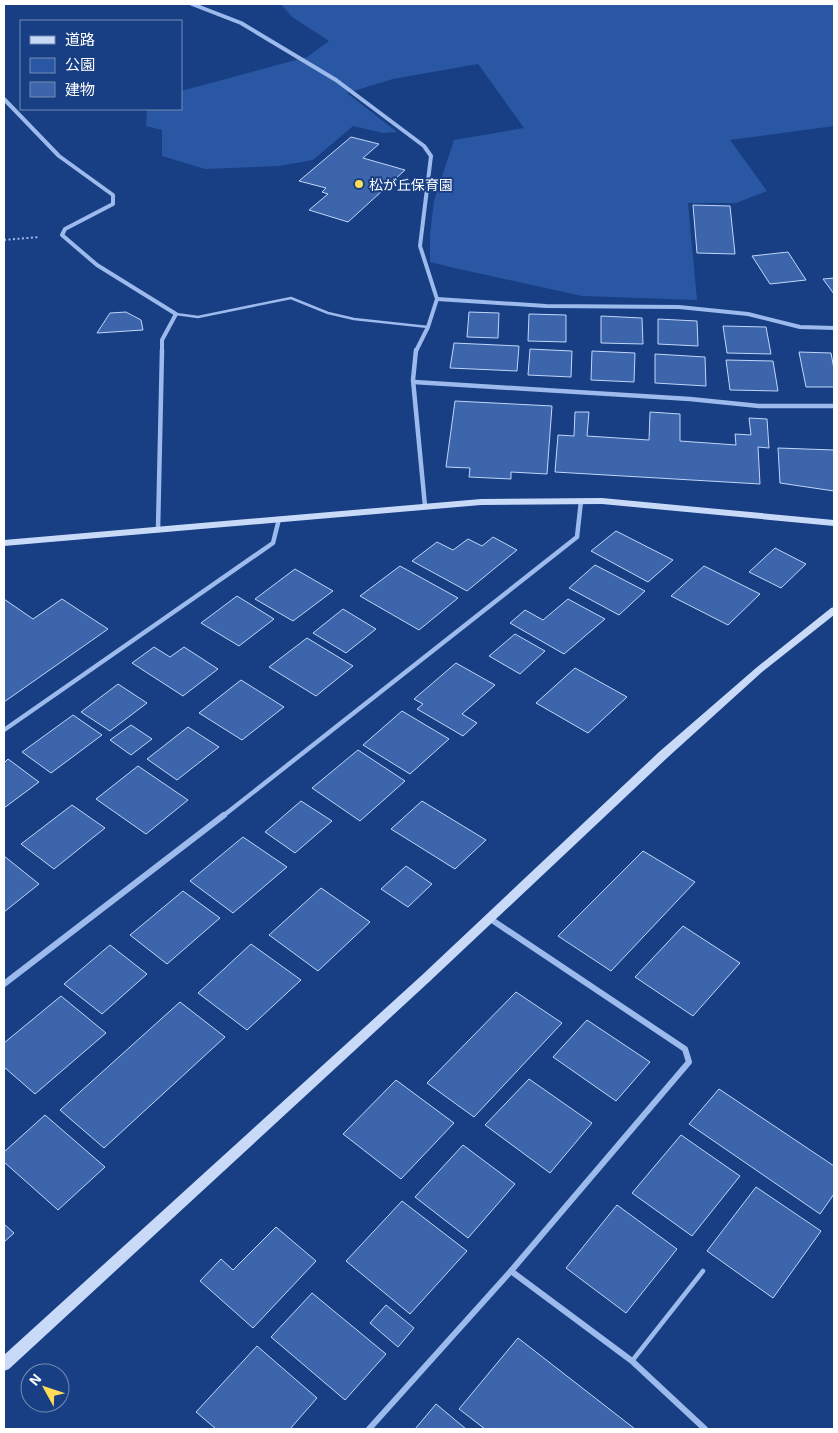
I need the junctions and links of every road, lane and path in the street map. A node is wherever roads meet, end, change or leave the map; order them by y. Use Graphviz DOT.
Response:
graph roads {
  1 [pos="192,4"];
  2 [pos="4,99"];
  3 [pos="62,235"];
  4 [pos="4,240"];
  5 [pos="438,299"];
  6 [pos="176,314"];
  7 [pos="428,327"];
  8 [pos="834,328"];
  9 [pos="414,382"];
  10 [pos="834,406"];
  11 [pos="581,502"];
  12 [pos="425,506"];
  13 [pos="279,520"];
  14 [pos="834,523"];
  15 [pos="158,530"];
  16 [pos="4,543"];
  17 [pos="834,610"];
  18 [pos="4,730"];
  19 [pos="489,918"];
  20 [pos="4,984"];
  21 [pos="511,1271"];
  22 [pos="702,1271"];
  23 [pos="632,1361"];
  24 [pos="4,1364"];
  25 [pos="369,1429"];
  26 [pos="705,1429"];
  1 -- 5 [label="street"];
  2 -- 3 [label="street"];
  3 -- 4 [label="path"];
  3 -- 6 [label="street"];
  5 -- 7 [label="street"];
  5 -- 8 [label="street"];
  6 -- 7 [label="lane"];
  6 -- 15 [label="street"];
  7 -- 9 [label="street"];
  9 -- 10 [label="street"];
  9 -- 12 [label="street"];
  11 -- 12 [label="street"];
  11 -- 14 [label="street"];
  11 -- 20 [label="street"];
  12 -- 13 [label="street"];
  13 -- 15 [label="street"];
  13 -- 18 [label="street"];
  15 -- 16 [label="street"];
  17 -- 19 [label="street"];
  19 -- 21 [label="street"];
  19 -- 24 [label="street"];
  21 -- 23 [label="street"];
  21 -- 25 [label="street"];
  22 -- 23 [label="lane"];
  23 -- 26 [label="street"];
}
